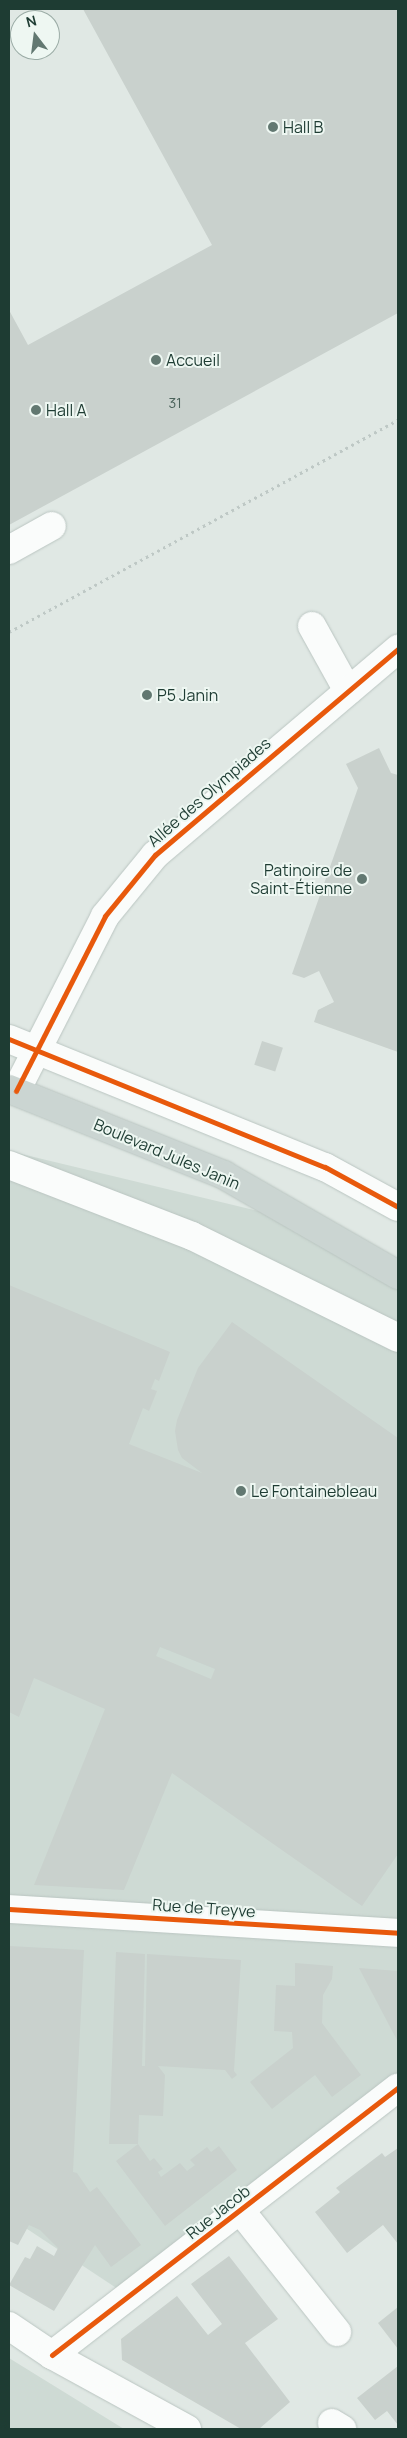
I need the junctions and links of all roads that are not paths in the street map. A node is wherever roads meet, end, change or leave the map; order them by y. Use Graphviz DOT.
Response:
graph roads {
  1 [pos="52,526"];
  2 [pos="9,550"];
  3 [pos="312,626"];
  4 [pos="398,649"];
  5 [pos="348,691"];
  6 [pos="9,1039"];
  7 [pos="35,1050"];
  8 [pos="12,1090"];
  9 [pos="9,1165"];
  10 [pos="398,1206"];
  11 [pos="398,1275"];
  12 [pos="398,1338"];
  13 [pos="9,1909"];
  14 [pos="398,1933"];
  15 [pos="398,2088"];
  16 [pos="240,2210"];
  17 [pos="9,2326"];
  18 [pos="337,2332"];
  19 [pos="52,2355"];
  20 [pos="187,2429"];
  1 -- 2 [label="street"];
  3 -- 5 [label="street"];
  4 -- 5 [label="street, Allée des Olympiades"];
  5 -- 7 [label="street, Allée des Olympiades"];
  6 -- 7 [label="street"];
  7 -- 8 [label="street, Allée des Olympiades"];
  7 -- 10 [label="street"];
  8 -- 11 [label="main road, Boulevard Jules Janin"];
  9 -- 12 [label="street"];
  13 -- 14 [label="street, Rue de Treyve"];
  15 -- 16 [label="street, Rue Jacob"];
  16 -- 18 [label="street"];
  16 -- 19 [label="street, Rue Jacob"];
  17 -- 19 [label="street"];
  19 -- 20 [label="street"];
}
